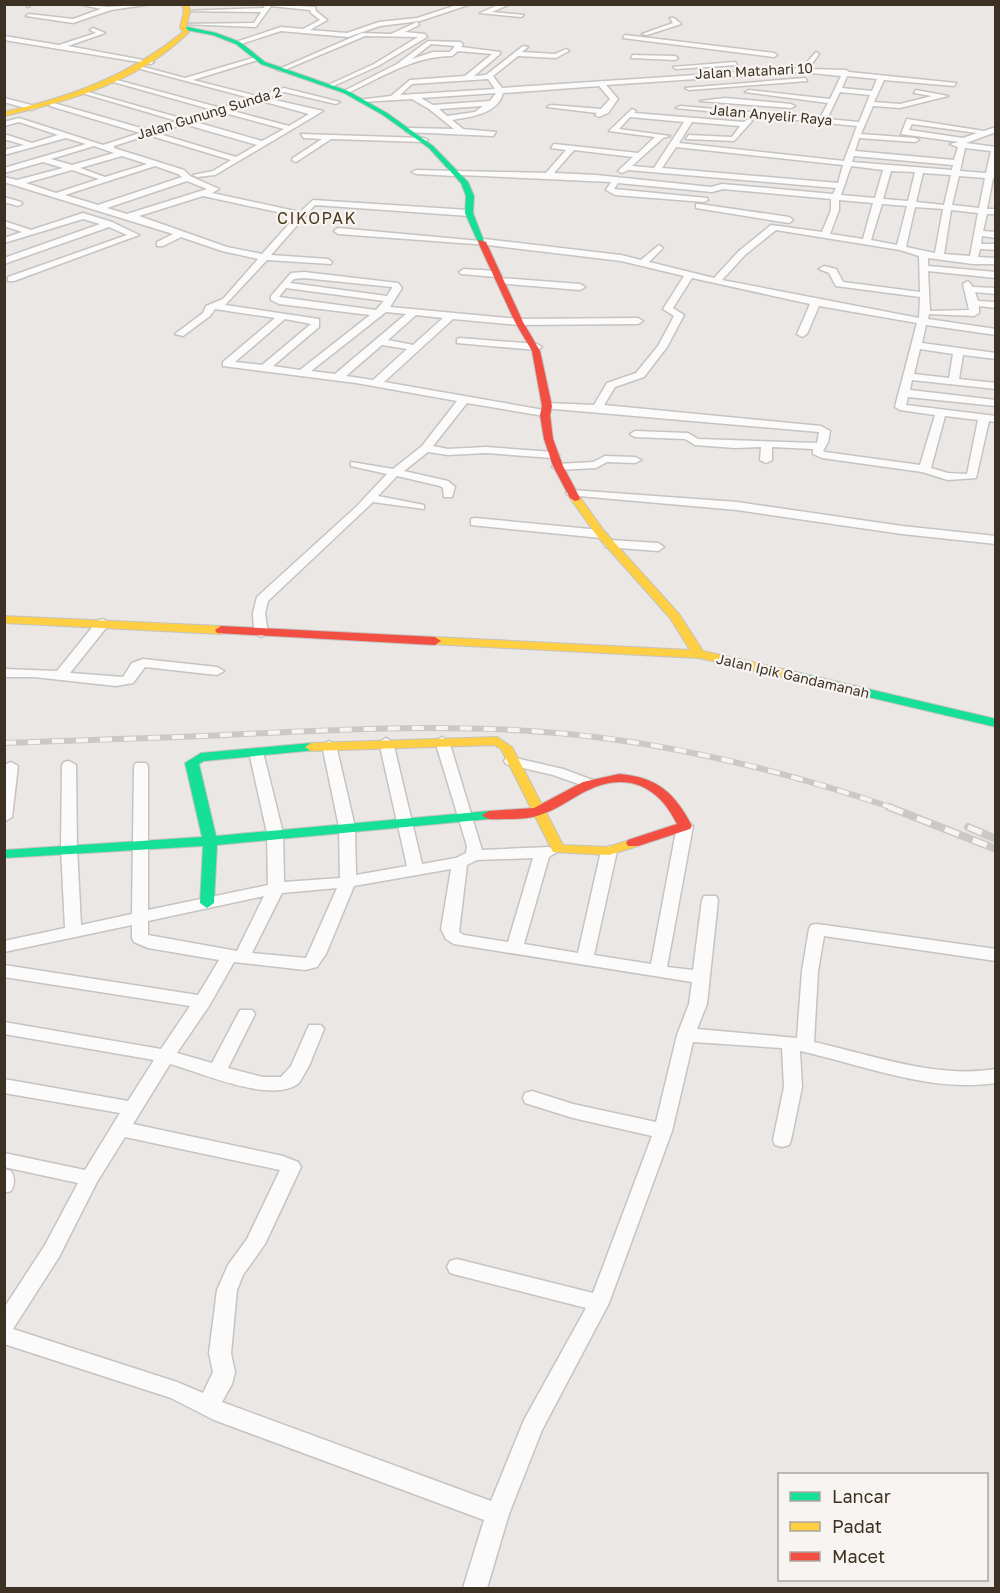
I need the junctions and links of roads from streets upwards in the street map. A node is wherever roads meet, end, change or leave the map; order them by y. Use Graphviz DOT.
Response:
graph roads {
  1 [pos="81,4"];
  2 [pos="92,4"];
  3 [pos="149,4"];
  4 [pos="461,4"];
  5 [pos="468,4"];
  6 [pos="507,4"];
  7 [pos="520,4"];
  8 [pos="126,5"];
  9 [pos="268,7"];
  10 [pos="108,8"];
  11 [pos="59,12"];
  12 [pos="504,15"];
  13 [pos="521,15"];
  14 [pos="29,16"];
  15 [pos="44,17"];
  16 [pos="672,20"];
  17 [pos="184,21"];
  18 [pos="377,23"];
  19 [pos="423,23"];
  20 [pos="228,24"];
  21 [pos="93,30"];
  22 [pos="305,30"];
  23 [pos="80,33"];
  24 [pos="397,33"];
  25 [pos="215,35"];
  26 [pos="625,37"];
  27 [pos="637,38"];
  28 [pos="4,41"];
  29 [pos="673,42"];
  30 [pos="238,43"];
  31 [pos="45,46"];
  32 [pos="525,47"];
  33 [pos="56,48"];
  34 [pos="459,49"];
  35 [pos="566,51"];
  36 [pos="747,53"];
  37 [pos="33,54"];
  38 [pos="516,54"];
  39 [pos="816,54"];
  40 [pos="256,58"];
  41 [pos="675,58"];
  42 [pos="740,63"];
  43 [pos="146,65"];
  44 [pos="399,65"];
  45 [pos="701,66"];
  46 [pos="676,67"];
  47 [pos="845,68"];
  48 [pos="808,69"];
  49 [pos="280,70"];
  50 [pos="754,70"];
  51 [pos="776,70"];
  52 [pos="878,73"];
  53 [pos="489,77"];
  54 [pos="683,77"];
  55 [pos="467,78"];
  56 [pos="184,80"];
  57 [pos="311,80"];
  58 [pos="805,80"];
  59 [pos="920,80"];
  60 [pos="113,81"];
  61 [pos="601,84"];
  62 [pos="954,84"];
  63 [pos="329,87"];
  64 [pos="701,87"];
  65 [pos="689,88"];
  66 [pos="284,90"];
  67 [pos="500,90"];
  68 [pos="838,90"];
  69 [pos="916,92"];
  70 [pos="86,93"];
  71 [pos="876,93"];
  72 [pos="412,96"];
  73 [pos="393,97"];
  74 [pos="796,97"];
  75 [pos="256,98"];
  76 [pos="351,98"];
  77 [pos="4,100"];
  78 [pos="704,101"];
  79 [pos="832,101"];
  80 [pos="915,102"];
  81 [pos="491,103"];
  82 [pos="53,104"];
  83 [pos="871,104"];
  84 [pos="791,106"];
  85 [pos="432,107"];
  86 [pos="551,107"];
  87 [pos="32,108"];
  88 [pos="680,108"];
  89 [pos="220,109"];
  90 [pos="712,110"];
  91 [pos="315,113"];
  92 [pos="7,117"];
  93 [pos="657,117"];
  94 [pos="785,117"];
  95 [pos="447,118"];
  96 [pos="690,119"];
  97 [pos="823,120"];
  98 [pos="183,121"];
  99 [pos="716,121"];
  100 [pos="862,124"];
  101 [pos="480,126"];
  102 [pos="938,126"];
  103 [pos="646,127"];
  104 [pos="289,128"];
  105 [pos="323,128"];
  106 [pos="460,129"];
  107 [pos="992,130"];
  108 [pos="143,132"];
  109 [pos="630,132"];
  110 [pos="639,133"];
  111 [pos="493,134"];
  112 [pos="67,135"];
  113 [pos="415,135"];
  114 [pos="4,136"];
  115 [pos="304,136"];
  116 [pos="661,136"];
  117 [pos="933,136"];
  118 [pos="679,137"];
  119 [pos="328,138"];
  120 [pos="706,138"];
  121 [pos="622,139"];
  122 [pos="965,141"];
  123 [pos="94,144"];
  124 [pos="263,144"];
  125 [pos="31,145"];
  126 [pos="614,145"];
  127 [pos="853,145"];
  128 [pos="106,146"];
  129 [pos="554,146"];
  130 [pos="995,146"];
  131 [pos="571,149"];
  132 [pos="709,149"];
  133 [pos="606,151"];
  134 [pos="747,151"];
  135 [pos="125,152"];
  136 [pos="4,153"];
  137 [pos="638,155"];
  138 [pos="564,158"];
  139 [pos="574,158"];
  140 [pos="959,158"];
  141 [pos="42,159"];
  142 [pos="234,159"];
  143 [pos="741,159"];
  144 [pos="814,159"];
  145 [pos="296,160"];
  146 [pos="596,160"];
  147 [pos="153,162"];
  148 [pos="849,163"];
  149 [pos="628,165"];
  150 [pos="557,166"];
  151 [pos="699,166"];
  152 [pos="736,167"];
  153 [pos="72,168"];
  154 [pos="888,168"];
  155 [pos="772,169"];
  156 [pos="610,170"];
  157 [pos="657,170"];
  158 [pos="920,170"];
  159 [pos="4,171"];
  160 [pos="416,172"];
  161 [pos="455,173"];
  162 [pos="956,173"];
  163 [pos="197,175"];
  164 [pos="548,175"];
  165 [pos="731,175"];
  166 [pos="807,176"];
  167 [pos="187,177"];
  168 [pos="105,178"];
  169 [pos="592,178"];
  170 [pos="4,179"];
  171 [pos="991,179"];
  172 [pos="615,181"];
  173 [pos="640,182"];
  174 [pos="17,183"];
  175 [pos="688,186"];
  176 [pos="841,186"];
  177 [pos="714,188"];
  178 [pos="758,189"];
  179 [pos="996,189"];
  180 [pos="147,191"];
  181 [pos="202,193"];
  182 [pos="51,195"];
  183 [pos="835,198"];
  184 [pos="983,198"];
  185 [pos="996,200"];
  186 [pos="6,201"];
  187 [pos="179,201"];
  188 [pos="797,201"];
  189 [pos="880,201"];
  190 [pos="18,204"];
  191 [pos="914,204"];
  192 [pos="699,205"];
  193 [pos="948,207"];
  194 [pos="95,209"];
  195 [pos="411,209"];
  196 [pos="982,210"];
  197 [pos="996,212"];
  198 [pos="469,213"];
  199 [pos="751,214"];
  200 [pos="303,215"];
  201 [pos="133,217"];
  202 [pos="789,220"];
  203 [pos="403,221"];
  204 [pos="4,223"];
  205 [pos="109,224"];
  206 [pos="50,226"];
  207 [pos="826,230"];
  208 [pos="338,231"];
  209 [pos="29,232"];
  210 [pos="979,233"];
  211 [pos="179,234"];
  212 [pos="996,235"];
  213 [pos="76,236"];
  214 [pos="15,238"];
  215 [pos="4,241"];
  216 [pos="866,242"];
  217 [pos="484,243"];
  218 [pos="160,244"];
  219 [pos="976,246"];
  220 [pos="996,247"];
  221 [pos="658,248"];
  222 [pos="901,248"];
  223 [pos="40,249"];
  224 [pos="923,255"];
  225 [pos="263,257"];
  226 [pos="939,257"];
  227 [pos="4,261"];
  228 [pos="973,261"];
  229 [pos="996,261"];
  230 [pos="328,262"];
  231 [pos="643,263"];
  232 [pos="922,268"];
  233 [pos="824,269"];
  234 [pos="464,272"];
  235 [pos="690,275"];
  236 [pos="996,275"];
  237 [pos="498,277"];
  238 [pos="11,279"];
  239 [pos="716,282"];
  240 [pos="284,285"];
  241 [pos="580,287"];
  242 [pos="876,289"];
  243 [pos="996,291"];
  244 [pos="923,295"];
  245 [pos="816,302"];
  246 [pos="975,303"];
  247 [pos="996,305"];
  248 [pos="215,306"];
  249 [pos="383,307"];
  250 [pos="413,313"];
  251 [pos="869,313"];
  252 [pos="284,315"];
  253 [pos="450,316"];
  254 [pos="924,316"];
  255 [pos="638,321"];
  256 [pos="519,322"];
  257 [pos="996,332"];
  258 [pos="180,334"];
  259 [pos="802,334"];
  260 [pos="460,341"];
  261 [pos="379,342"];
  262 [pos="918,346"];
  263 [pos="537,347"];
  264 [pos="415,348"];
  265 [pos="959,351"];
  266 [pos="996,356"];
  267 [pos="264,369"];
  268 [pos="302,373"];
  269 [pos="907,376"];
  270 [pos="338,377"];
  271 [pos="953,381"];
  272 [pos="375,384"];
  273 [pos="996,386"];
  274 [pos="904,393"];
  275 [pos="465,398"];
  276 [pos="996,403"];
  277 [pos="597,408"];
  278 [pos="545,410"];
  279 [pos="940,414"];
  280 [pos="990,419"];
  281 [pos="635,434"];
  282 [pos="767,443"];
  283 [pos="820,446"];
  284 [pos="426,448"];
  285 [pos="634,460"];
  286 [pos="766,460"];
  287 [pos="555,461"];
  288 [pos="355,464"];
  289 [pos="925,469"];
  290 [pos="393,474"];
  291 [pos="572,493"];
  292 [pos="447,495"];
  293 [pos="369,498"];
  294 [pos="420,507"];
  295 [pos="475,522"];
  296 [pos="605,539"];
  297 [pos="996,540"];
  298 [pos="658,547"];
  299 [pos="4,619"];
  300 [pos="103,623"];
  301 [pos="261,633"];
  302 [pos="699,654"];
  303 [pos="217,671"];
  304 [pos="4,673"];
  305 [pos="60,676"];
  306 [pos="996,723"];
  307 [pos="442,741"];
  308 [pos="386,742"];
  309 [pos="329,745"];
  310 [pos="256,752"];
  311 [pos="511,761"];
  312 [pos="69,765"];
  313 [pos="11,766"];
  314 [pos="141,766"];
  315 [pos="590,783"];
  316 [pos="537,812"];
  317 [pos="465,816"];
  318 [pos="4,817"];
  319 [pos="406,824"];
  320 [pos="685,826"];
  321 [pos="346,827"];
  322 [pos="275,833"];
  323 [pos="210,841"];
  324 [pos="140,847"];
  325 [pos="69,848"];
  326 [pos="609,851"];
  327 [pos="550,852"];
  328 [pos="4,854"];
  329 [pos="467,859"];
  330 [pos="416,870"];
  331 [pos="348,882"];
  332 [pos="276,888"];
  333 [pos="710,900"];
  334 [pos="207,903"];
  335 [pos="140,919"];
  336 [pos="73,932"];
  337 [pos="4,947"];
  338 [pos="515,948"];
  339 [pos="996,955"];
  340 [pos="235,957"];
  341 [pos="585,959"];
  342 [pos="4,971"];
  343 [pos="658,971"];
  344 [pos="700,977"];
  345 [pos="203,1002"];
  346 [pos="246,1014"];
  347 [pos="4,1028"];
  348 [pos="315,1029"];
  349 [pos="686,1035"];
  350 [pos="798,1045"];
  351 [pos="165,1057"];
  352 [pos="217,1071"];
  353 [pos="996,1076"];
  354 [pos="4,1086"];
  355 [pos="532,1098"];
  356 [pos="134,1109"];
  357 [pos="121,1129"];
  358 [pos="663,1131"];
  359 [pos="782,1140"];
  360 [pos="4,1160"];
  361 [pos="4,1176"];
  362 [pos="90,1178"];
  363 [pos="4,1186"];
  364 [pos="457,1267"];
  365 [pos="599,1303"];
  366 [pos="4,1326"];
  367 [pos="4,1335"];
  368 [pos="207,1407"];
  369 [pos="497,1514"];
  370 [pos="475,1588"];
  1 -- 10 [label="street"];
  2 -- 10 [label="street"];
  3 -- 8 [label="street"];
  4 -- 18 [label="street"];
  5 -- 18 [label="street"];
  6 -- 12 [label="street"];
  7 -- 12 [label="street"];
  8 -- 10 [label="street"];
  9 -- 17 [label="street"];
  9 -- 20 [label="street"];
  9 -- 22 [label="street"];
  10 -- 15 [label="street"];
  11 -- 15 [label="street"];
  12 -- 13 [label="street"];
  14 -- 15 [label="street"];
  16 -- 27 [label="street"];
  17 -- 20 [label="street"];
  17 -- 25 [label="street, Jalan Ipik Gandamanah"];
  17 -- 43 [label="street"];
  18 -- 22 [label="street"];
  19 -- 24 [label="street"];
  20 -- 25 [label="street"];
  21 -- 33 [label="street"];
  22 -- 30 [label="street"];
  23 -- 31 [label="street"];
  24 -- 49 [label="street"];
  24 -- 63 [label="street"];
  25 -- 30 [label="street, Jalan Ipik Gandamanah"];
  26 -- 27 [label="street"];
  27 -- 29 [label="street"];
  27 -- 41 [label="street"];
  28 -- 31 [label="street"];
  29 -- 36 [label="street"];
  29 -- 41 [label="street"];
  30 -- 40 [label="street, Jalan Ipik Gandamanah"];
  31 -- 33 [label="street"];
  32 -- 38 [label="street"];
  33 -- 37 [label="street"];
  33 -- 43 [label="street"];
  34 -- 44 [label="street"];
  34 -- 44 [label="street"];
  34 -- 55 [label="street"];
  35 -- 38 [label="street"];
  36 -- 45 [label="street"];
  36 -- 50 [label="street"];
  36 -- 51 [label="street"];
  38 -- 53 [label="street"];
  39 -- 48 [label="street"];
  40 -- 49 [label="street, Jalan Ipik Gandamanah"];
  40 -- 56 [label="street"];
  41 -- 46 [label="street"];
  42 -- 45 [label="street"];
  43 -- 56 [label="street"];
  43 -- 60 [label="street"];
  44 -- 76 [label="street"];
  45 -- 46 [label="street"];
  46 -- 54 [label="street"];
  47 -- 48 [label="street"];
  47 -- 52 [label="street"];
  47 -- 68 [label="street"];
  48 -- 51 [label="street"];
  48 -- 58 [label="street"];
  49 -- 57 [label="street, Jalan Ipik Gandamanah"];
  50 -- 51 [label="street, Jalan Matahari 10"];
  50 -- 54 [label="street, Jalan Matahari 10"];
  51 -- 54 [label="street"];
  52 -- 59 [label="street"];
  52 -- 71 [label="street"];
  53 -- 55 [label="street"];
  53 -- 67 [label="street"];
  54 -- 61 [label="street"];
  54 -- 65 [label="street"];
  55 -- 73 [label="street"];
  56 -- 75 [label="street"];
  57 -- 63 [label="street, Jalan Ipik Gandamanah"];
  57 -- 66 [label="street"];
  58 -- 64 [label="street"];
  58 -- 74 [label="street"];
  59 -- 62 [label="street"];
  59 -- 69 [label="street"];
  60 -- 70 [label="street"];
  60 -- 89 [label="street"];
  61 -- 67 [label="street"];
  61 -- 86 [label="street"];
  63 -- 76 [label="street, Jalan Ipik Gandamanah"];
  64 -- 65 [label="street"];
  64 -- 74 [label="street"];
  65 -- 78 [label="street"];
  66 -- 75 [label="street, Jalan Gunung Sunda 2"];
  66 -- 76 [label="street, Jalan Gunung Sunda 2"];
  67 -- 72 [label="street"];
  67 -- 81 [label="street"];
  68 -- 71 [label="street"];
  68 -- 79 [label="street"];
  69 -- 80 [label="street"];
  69 -- 80 [label="street"];
  70 -- 82 [label="street"];
  70 -- 98 [label="street"];
  71 -- 83 [label="street"];
  72 -- 73 [label="street"];
  72 -- 85 [label="street"];
  73 -- 76 [label="street"];
  74 -- 79 [label="street"];
  74 -- 84 [label="street"];
  75 -- 89 [label="street, Jalan Gunung Sunda 2"];
  75 -- 91 [label="street"];
  76 -- 91 [label="street"];
  76 -- 113 [label="street, Jalan Ipik Gandamanah"];
  77 -- 87 [label="street"];
  78 -- 84 [label="street"];
  78 -- 90 [label="street"];
  79 -- 97 [label="street"];
  80 -- 83 [label="street"];
  81 -- 85 [label="street"];
  81 -- 95 [label="street"];
  82 -- 87 [label="street"];
  82 -- 108 [label="street"];
  83 -- 100 [label="street"];
  84 -- 94 [label="street"];
  85 -- 95 [label="street"];
  87 -- 92 [label="street"];
  88 -- 90 [label="street, Jalan Anyelir Raya"];
  89 -- 98 [label="street, Jalan Gunung Sunda 2"];
  89 -- 104 [label="street"];
  90 -- 94 [label="street, Jalan Anyelir Raya"];
  91 -- 104 [label="street"];
  92 -- 112 [label="street"];
  92 -- 128 [label="street"];
  93 -- 96 [label="street"];
  93 -- 103 [label="street"];
  93 -- 109 [label="street"];
  94 -- 97 [label="street, Jalan Anyelir Raya"];
  95 -- 106 [label="street"];
  96 -- 99 [label="street"];
  96 -- 118 [label="street"];
  97 -- 100 [label="street, Jalan Anyelir Raya"];
  98 -- 108 [label="street, Jalan Gunung Sunda 2"];
  98 -- 124 [label="street"];
  99 -- 120 [label="street"];
  99 -- 120 [label="street"];
  100 -- 127 [label="street"];
  101 -- 106 [label="street"];
  102 -- 107 [label="street"];
  102 -- 117 [label="street"];
  102 -- 117 [label="street"];
  103 -- 110 [label="street"];
  103 -- 118 [label="street"];
  104 -- 124 [label="street"];
  105 -- 113 [label="street"];
  106 -- 111 [label="street"];
  106 -- 113 [label="street"];
  107 -- 122 [label="street"];
  108 -- 128 [label="street, Jalan Gunung Sunda 2"];
  108 -- 142 [label="street"];
  109 -- 110 [label="street"];
  109 -- 121 [label="street"];
  110 -- 116 [label="street"];
  112 -- 123 [label="street"];
  112 -- 125 [label="street"];
  113 -- 119 [label="street"];
  113 -- 161 [label="street, Jalan Ipik Gandamanah"];
  114 -- 125 [label="street"];
  115 -- 119 [label="street"];
  116 -- 118 [label="street"];
  116 -- 137 [label="street"];
  117 -- 122 [label="street"];
  118 -- 120 [label="street"];
  118 -- 132 [label="street"];
  118 -- 157 [label="street"];
  119 -- 145 [label="street"];
  122 -- 127 [label="street"];
  122 -- 130 [label="street"];
  122 -- 140 [label="street"];
  123 -- 135 [label="street"];
  123 -- 141 [label="street"];
  124 -- 142 [label="street"];
  125 -- 136 [label="street"];
  126 -- 133 [label="street"];
  127 -- 140 [label="street"];
  127 -- 148 [label="street"];
  128 -- 135 [label="street, Jalan Gunung Sunda 2"];
  129 -- 131 [label="street"];
  130 -- 171 [label="street"];
  131 -- 133 [label="street"];
  131 -- 138 [label="street"];
  132 -- 134 [label="street"];
  132 -- 151 [label="street"];
  133 -- 137 [label="street"];
  134 -- 143 [label="street"];
  134 -- 155 [label="street"];
  135 -- 147 [label="street"];
  135 -- 153 [label="street"];
  137 -- 149 [label="street"];
  138 -- 139 [label="street"];
  138 -- 150 [label="street"];
  140 -- 162 [label="street"];
  141 -- 153 [label="street"];
  141 -- 159 [label="street"];
  142 -- 163 [label="street"];
  144 -- 148 [label="street"];
  144 -- 155 [label="street"];
  144 -- 166 [label="street"];
  146 -- 149 [label="street"];
  147 -- 167 [label="street"];
  147 -- 168 [label="street"];
  148 -- 154 [label="street"];
  148 -- 176 [label="street"];
  149 -- 156 [label="street"];
  149 -- 157 [label="street"];
  150 -- 156 [label="street"];
  150 -- 164 [label="street"];
  151 -- 157 [label="street"];
  151 -- 165 [label="street"];
  151 -- 175 [label="street"];
  152 -- 165 [label="street"];
  153 -- 168 [label="street"];
  153 -- 174 [label="street"];
  154 -- 158 [label="street"];
  154 -- 189 [label="street"];
  155 -- 165 [label="street"];
  155 -- 166 [label="street"];
  155 -- 178 [label="street"];
  156 -- 169 [label="street"];
  158 -- 162 [label="street"];
  158 -- 191 [label="street"];
  160 -- 161 [label="street"];
  161 -- 164 [label="street"];
  161 -- 198 [label="street, Jalan Ipik Gandamanah"];
  162 -- 171 [label="street"];
  162 -- 193 [label="street"];
  164 -- 169 [label="street"];
  166 -- 176 [label="street"];
  167 -- 180 [label="street"];
  167 -- 181 [label="street"];
  168 -- 180 [label="street"];
  168 -- 182 [label="street"];
  169 -- 172 [label="street"];
  169 -- 173 [label="street"];
  170 -- 174 [label="street"];
  171 -- 179 [label="street"];
  171 -- 184 [label="street"];
  172 -- 173 [label="street"];
  172 -- 192 [label="street"];
  173 -- 175 [label="street"];
  174 -- 182 [label="street"];
  175 -- 177 [label="street"];
  176 -- 183 [label="street"];
  177 -- 178 [label="street"];
  177 -- 192 [label="street"];
  178 -- 188 [label="street"];
  178 -- 199 [label="street"];
  180 -- 187 [label="street"];
  180 -- 194 [label="street"];
  181 -- 187 [label="street"];
  181 -- 200 [label="street"];
  182 -- 194 [label="street"];
  183 -- 188 [label="street"];
  183 -- 189 [label="street"];
  183 -- 207 [label="street"];
  184 -- 185 [label="street"];
  184 -- 196 [label="street"];
  186 -- 190 [label="street"];
  187 -- 201 [label="street"];
  188 -- 202 [label="street"];
  189 -- 191 [label="street"];
  189 -- 216 [label="street"];
  191 -- 193 [label="street"];
  191 -- 222 [label="street"];
  192 -- 199 [label="street"];
  193 -- 196 [label="street"];
  193 -- 226 [label="street"];
  194 -- 201 [label="street"];
  195 -- 198 [label="street"];
  195 -- 200 [label="street"];
  195 -- 203 [label="street"];
  196 -- 197 [label="street"];
  196 -- 210 [label="street"];
  198 -- 217 [label="street, Jalan Ipik Gandamanah"];
  199 -- 202 [label="street"];
  200 -- 225 [label="street"];
  201 -- 211 [label="street"];
  202 -- 207 [label="street"];
  204 -- 209 [label="street"];
  205 -- 206 [label="street"];
  205 -- 213 [label="street"];
  205 -- 238 [label="street"];
  206 -- 209 [label="street"];
  206 -- 213 [label="street"];
  207 -- 216 [label="street"];
  207 -- 239 [label="street"];
  208 -- 217 [label="street"];
  209 -- 214 [label="street"];
  210 -- 212 [label="street"];
  210 -- 219 [label="street"];
  211 -- 218 [label="street"];
  211 -- 225 [label="street"];
  213 -- 223 [label="street"];
  214 -- 215 [label="street"];
  214 -- 223 [label="street"];
  216 -- 222 [label="street"];
  217 -- 231 [label="street"];
  217 -- 237 [label="street, Jalan Ipik Gandamanah"];
  219 -- 220 [label="street"];
  219 -- 228 [label="street"];
  221 -- 231 [label="street"];
  222 -- 224 [label="street"];
  223 -- 227 [label="street"];
  224 -- 226 [label="street"];
  224 -- 232 [label="street"];
  225 -- 230 [label="street"];
  225 -- 248 [label="street"];
  226 -- 228 [label="street"];
  228 -- 229 [label="street"];
  231 -- 235 [label="street"];
  232 -- 236 [label="street"];
  232 -- 244 [label="street"];
  233 -- 242 [label="street"];
  234 -- 237 [label="street"];
  235 -- 239 [label="street"];
  235 -- 277 [label="street"];
  237 -- 241 [label="street"];
  237 -- 256 [label="street, Jalan Ipik Gandamanah"];
  239 -- 245 [label="street"];
  240 -- 249 [label="street"];
  240 -- 249 [label="street"];
  240 -- 249 [label="street"];
  242 -- 244 [label="street"];
  242 -- 251 [label="street"];
  243 -- 246 [label="street"];
  244 -- 254 [label="street"];
  245 -- 251 [label="street"];
  245 -- 259 [label="street"];
  246 -- 247 [label="street"];
  246 -- 254 [label="street"];
  248 -- 252 [label="street"];
  248 -- 258 [label="street"];
  249 -- 250 [label="street"];
  249 -- 268 [label="street"];
  250 -- 253 [label="street"];
  250 -- 261 [label="street"];
  251 -- 254 [label="street"];
  252 -- 267 [label="street"];
  252 -- 267 [label="street"];
  253 -- 256 [label="street"];
  253 -- 264 [label="street"];
  254 -- 257 [label="street"];
  254 -- 262 [label="street"];
  255 -- 256 [label="street"];
  256 -- 263 [label="street, Jalan Ipik Gandamanah"];
  260 -- 263 [label="street"];
  261 -- 264 [label="street"];
  261 -- 270 [label="street"];
  262 -- 265 [label="street"];
  262 -- 269 [label="street"];
  263 -- 278 [label="street, Jalan Ipik Gandamanah"];
  264 -- 272 [label="street"];
  265 -- 266 [label="street"];
  265 -- 271 [label="street"];
  267 -- 268 [label="street"];
  268 -- 270 [label="street"];
  269 -- 271 [label="street"];
  269 -- 274 [label="street"];
  270 -- 272 [label="street"];
  271 -- 273 [label="street"];
  272 -- 275 [label="street"];
  274 -- 276 [label="street"];
  274 -- 279 [label="street"];
  275 -- 278 [label="street"];
  275 -- 284 [label="street"];
  277 -- 278 [label="street"];
  277 -- 283 [label="street"];
  278 -- 287 [label="street, Jalan Ipik Gandamanah"];
  279 -- 280 [label="street"];
  279 -- 289 [label="street"];
  280 -- 289 [label="street"];
  281 -- 282 [label="street"];
  282 -- 283 [label="street"];
  282 -- 286 [label="street"];
  283 -- 289 [label="street"];
  284 -- 287 [label="street"];
  284 -- 290 [label="street"];
  285 -- 287 [label="street"];
  287 -- 291 [label="street, Jalan Ipik Gandamanah"];
  288 -- 290 [label="street"];
  290 -- 292 [label="street"];
  290 -- 293 [label="street"];
  291 -- 296 [label="street, Jalan Ipik Gandamanah"];
  291 -- 297 [label="street"];
  293 -- 294 [label="street"];
  293 -- 301 [label="street"];
  295 -- 296 [label="street"];
  296 -- 298 [label="street"];
  296 -- 302 [label="street, Jalan Ipik Gandamanah"];
  299 -- 300 [label="street"];
  300 -- 301 [label="street"];
  300 -- 305 [label="street"];
  301 -- 302 [label="street"];
  302 -- 306 [label="street, Jalan Ipik Gandamanah"];
  303 -- 305 [label="street"];
  304 -- 305 [label="street"];
  307 -- 308 [label="street"];
  307 -- 311 [label="street"];
  307 -- 317 [label="street"];
  308 -- 309 [label="street"];
  308 -- 319 [label="street"];
  309 -- 310 [label="street"];
  309 -- 321 [label="street"];
  310 -- 322 [label="street"];
  310 -- 323 [label="street"];
  311 -- 315 [label="street"];
  311 -- 316 [label="street"];
  312 -- 325 [label="street"];
  313 -- 318 [label="street"];
  314 -- 324 [label="street"];
  315 -- 316 [label="street"];
  315 -- 320 [label="street"];
  316 -- 317 [label="street"];
  316 -- 327 [label="street"];
  317 -- 319 [label="street"];
  317 -- 329 [label="street"];
  319 -- 321 [label="street"];
  319 -- 330 [label="street"];
  320 -- 326 [label="street"];
  320 -- 343 [label="street"];
  321 -- 322 [label="street"];
  321 -- 331 [label="street"];
  322 -- 323 [label="street"];
  322 -- 332 [label="street"];
  323 -- 324 [label="street"];
  323 -- 334 [label="street"];
  324 -- 325 [label="street"];
  324 -- 335 [label="street"];
  325 -- 328 [label="street"];
  325 -- 336 [label="street"];
  326 -- 327 [label="street"];
  326 -- 341 [label="street"];
  327 -- 329 [label="street"];
  327 -- 338 [label="street"];
  329 -- 330 [label="street"];
  329 -- 338 [label="street"];
  330 -- 331 [label="street"];
  331 -- 332 [label="street"];
  331 -- 340 [label="street"];
  332 -- 334 [label="street"];
  332 -- 340 [label="street"];
  333 -- 344 [label="street"];
  334 -- 335 [label="street"];
  335 -- 336 [label="street"];
  335 -- 340 [label="street"];
  336 -- 337 [label="street"];
  338 -- 341 [label="street"];
  339 -- 350 [label="street"];
  340 -- 345 [label="street"];
  341 -- 343 [label="street"];
  342 -- 345 [label="street"];
  343 -- 344 [label="street"];
  344 -- 349 [label="street"];
  345 -- 351 [label="street"];
  346 -- 352 [label="street"];
  347 -- 351 [label="street"];
  348 -- 352 [label="street"];
  349 -- 350 [label="street"];
  349 -- 358 [label="street"];
  350 -- 353 [label="street"];
  350 -- 359 [label="street"];
  351 -- 352 [label="street"];
  351 -- 356 [label="street"];
  354 -- 356 [label="street"];
  355 -- 358 [label="street"];
  356 -- 357 [label="street"];
  357 -- 362 [label="street"];
  357 -- 368 [label="street"];
  358 -- 365 [label="street"];
  360 -- 362 [label="street"];
  361 -- 363 [label="street"];
  362 -- 366 [label="street"];
  364 -- 365 [label="street"];
  365 -- 369 [label="street"];
  367 -- 368 [label="street"];
  368 -- 369 [label="street"];
  369 -- 370 [label="street"];
}
